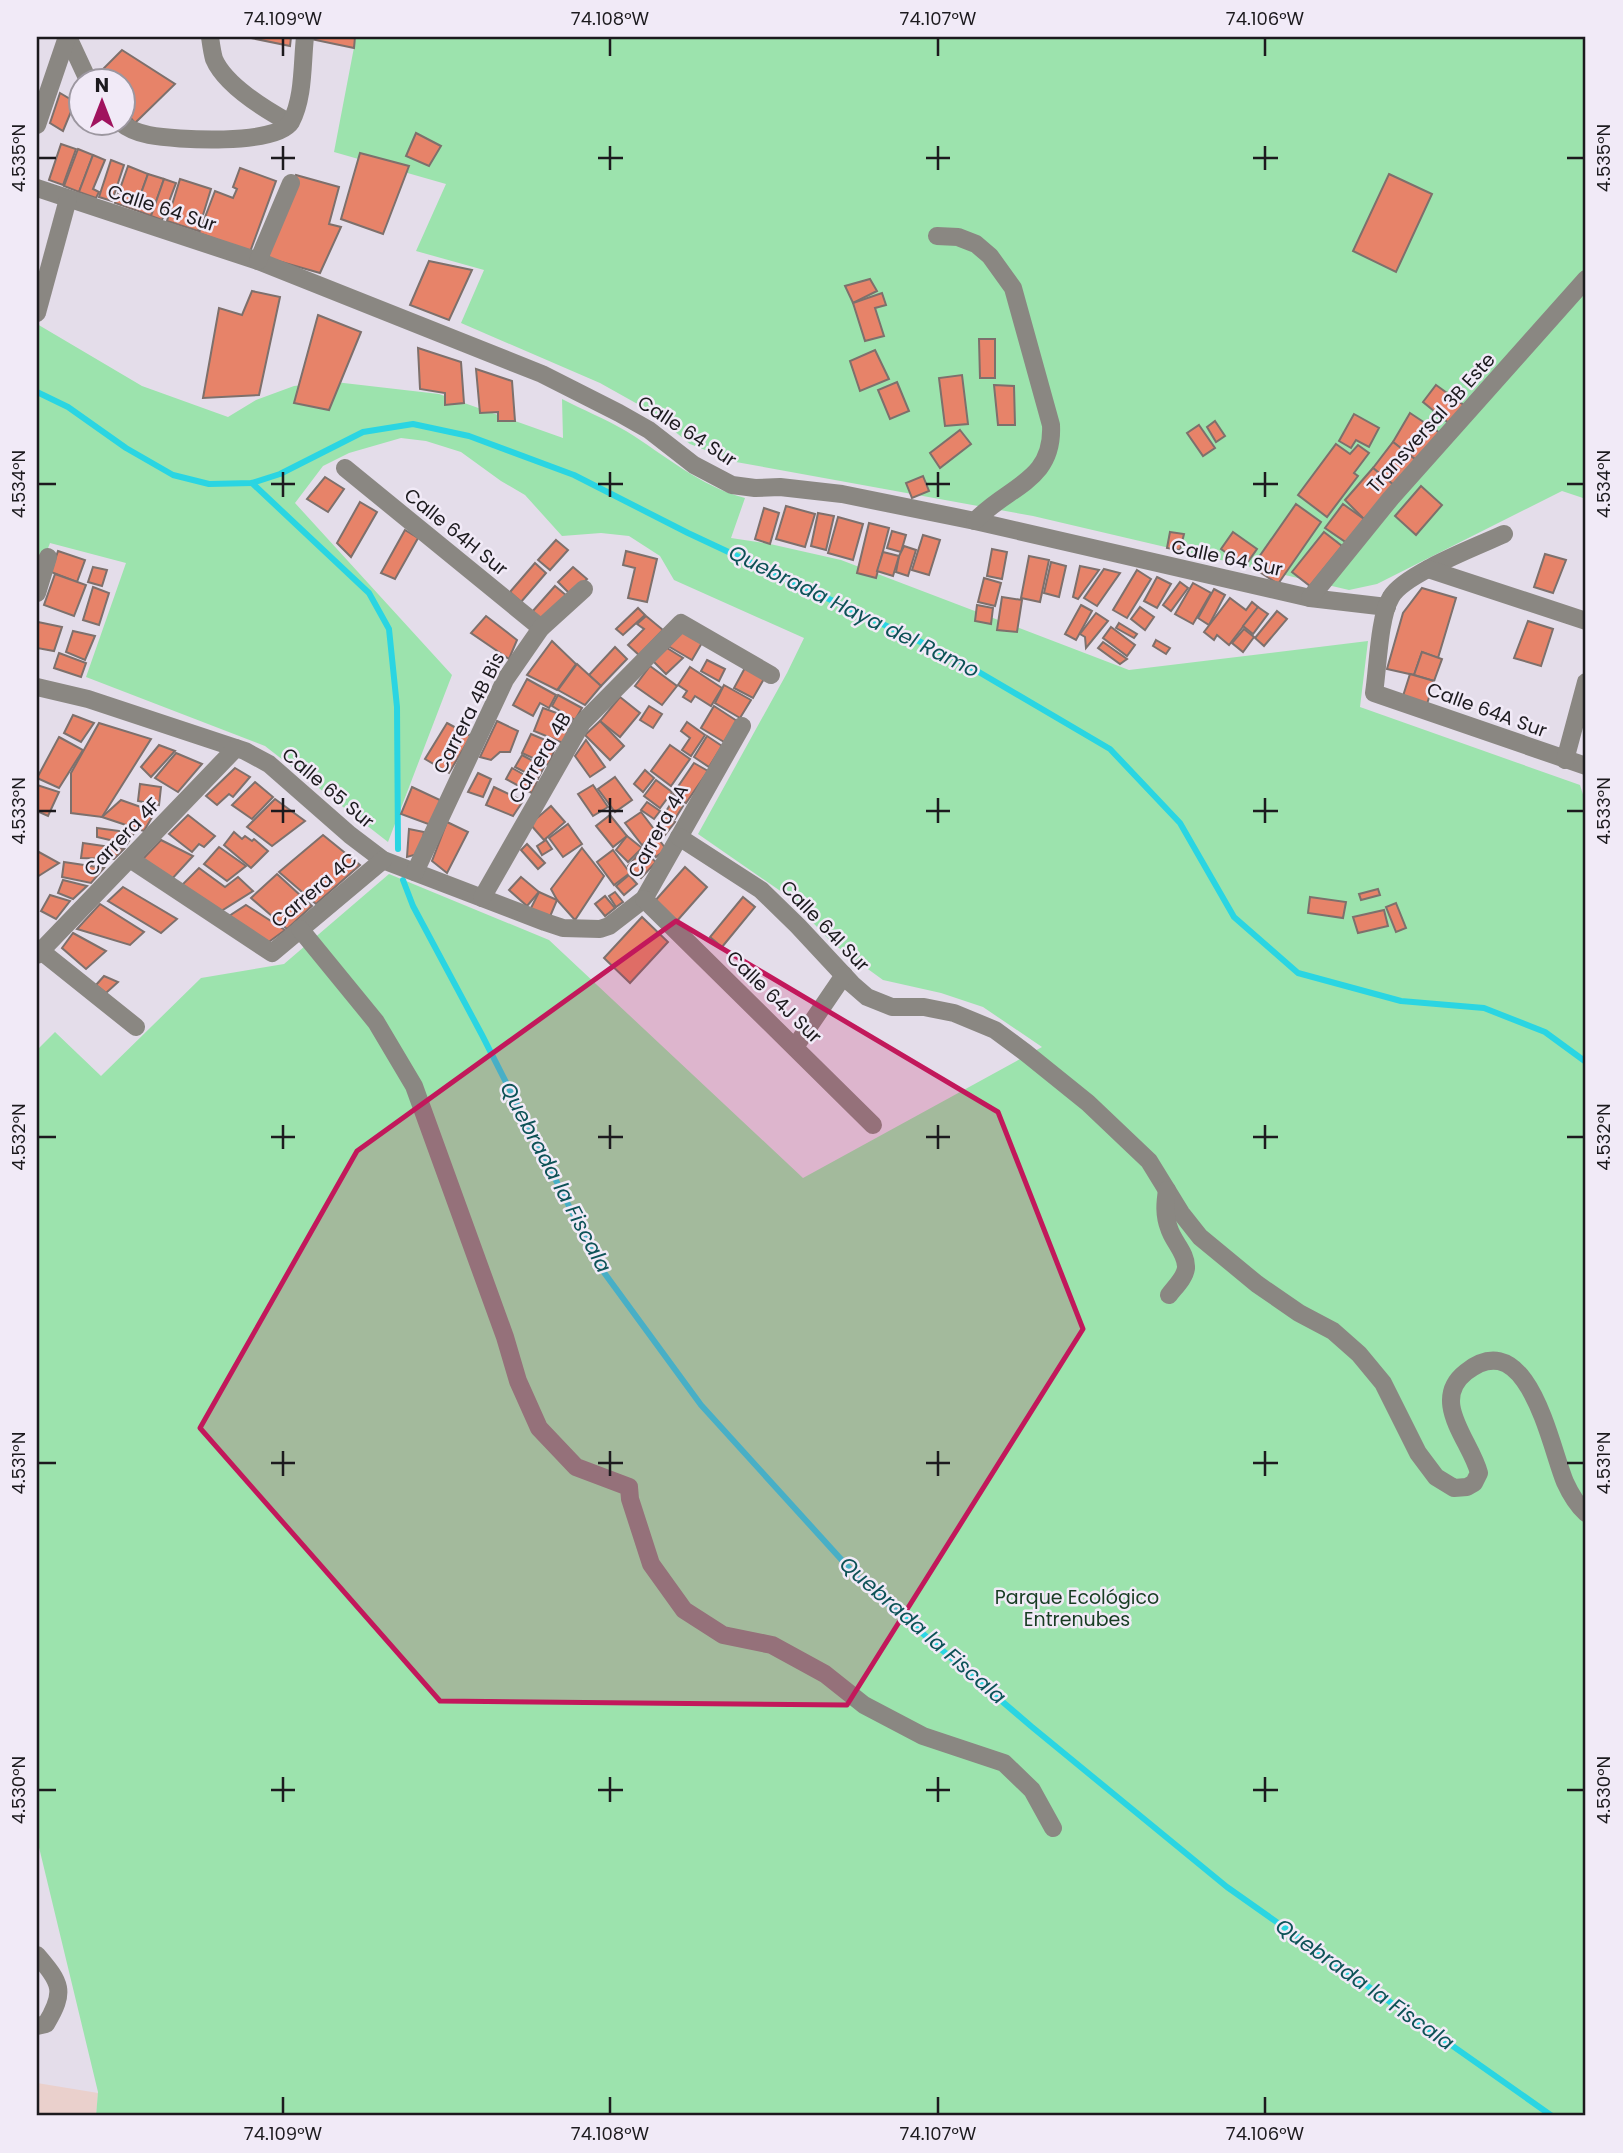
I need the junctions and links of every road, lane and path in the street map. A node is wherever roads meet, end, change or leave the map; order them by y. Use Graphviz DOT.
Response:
graph roads {
  1 [pos="68,37"];
  2 [pos="210,37"];
  3 [pos="305,37"];
  4 [pos="81,66"];
  5 [pos="290,123"];
  6 [pos="37,125"];
  7 [pos="136,131"];
  8 [pos="291,183"];
  9 [pos="37,188"];
  10 [pos="68,200"];
  11 [pos="937,236"];
  12 [pos="258,261"];
  13 [pos="1586,279"];
  14 [pos="37,313"];
  15 [pos="345,468"];
  16 [pos="975,521"];
  17 [pos="1504,534"];
  18 [pos="48,557"];
  19 [pos="1428,569"];
  20 [pos="584,589"];
  21 [pos="37,593"];
  22 [pos="1310,598"];
  23 [pos="1387,607"];
  24 [pos="1586,621"];
  25 [pos="541,628"];
  26 [pos="771,675"];
  27 [pos="1586,682"];
  28 [pos="37,687"];
  29 [pos="742,726"];
  30 [pos="236,748"];
  31 [pos="1565,760"];
  32 [pos="1586,766"];
  33 [pos="679,837"];
  34 [pos="130,859"];
  35 [pos="383,860"];
  36 [pos="415,872"];
  37 [pos="482,898"];
  38 [pos="644,900"];
  39 [pos="300,929"];
  40 [pos="587,930"];
  41 [pos="39,953"];
  42 [pos="844,975"];
  43 [pos="136,1027"];
  44 [pos="795,1047"];
  45 [pos="873,1125"];
  46 [pos="1167,1190"];
  47 [pos="1168,1295"];
  48 [pos="1586,1513"];
  49 [pos="1053,1828"];
  50 [pos="37,1955"];
  51 [pos="37,2026"];
  1 -- 4 [label="street"];
  1 -- 6 [label="street"];
  2 -- 5 [label="street"];
  3 -- 5 [label="street"];
  5 -- 7 [label="street"];
  8 -- 12 [label="street"];
  9 -- 10 [label="street, Calle 64 Sur"];
  10 -- 12 [label="street, Calle 64 Sur"];
  10 -- 14 [label="street"];
  11 -- 16 [label="street"];
  12 -- 16 [label="street, Calle 64 Sur"];
  13 -- 22 [label="street, Transversal 3B Este"];
  15 -- 25 [label="street, Calle 64H Sur"];
  16 -- 22 [label="street, Calle 64 Sur"];
  17 -- 19 [label="street"];
  18 -- 21 [label="street"];
  19 -- 23 [label="street"];
  19 -- 24 [label="street"];
  20 -- 25 [label="street, Carrera 4B Bis"];
  22 -- 23 [label="street, Calle 64 Sur"];
  23 -- 31 [label="street, Calle 64A Sur"];
  25 -- 36 [label="street, Carrera 4B Bis"];
  26 -- 37 [label="street, Carrera 4B"];
  27 -- 31 [label="street"];
  28 -- 30 [label="street, Calle 65 Sur"];
  29 -- 33 [label="street, Carrera 4A"];
  30 -- 34 [label="street, Carrera 4F"];
  30 -- 35 [label="street, Calle 65 Sur"];
  31 -- 32 [label="street, Calle 64A Sur"];
  33 -- 38 [label="street, Carrera 4A"];
  33 -- 42 [label="street, Calle 64I Sur"];
  34 -- 39 [label="street, Carrera 4C"];
  34 -- 41 [label="street, Carrera 4F"];
  35 -- 36 [label="street, Calle 65 Sur"];
  35 -- 39 [label="street, Carrera 4C"];
  36 -- 37 [label="street, Calle 65 Sur"];
  37 -- 40 [label="street, Calle 65 Sur"];
  38 -- 40 [label="street, Carrera 4A"];
  38 -- 44 [label="street, Calle 64J Sur"];
  39 -- 49 [label="street"];
  41 -- 43 [label="street"];
  42 -- 44 [label="street"];
  42 -- 46 [label="street, Calle 64I Sur"];
  44 -- 45 [label="street, Calle 64J Sur"];
  46 -- 47 [label="street"];
  46 -- 48 [label="street, Calle 64I Sur"];
  50 -- 51 [label="street"];
}
